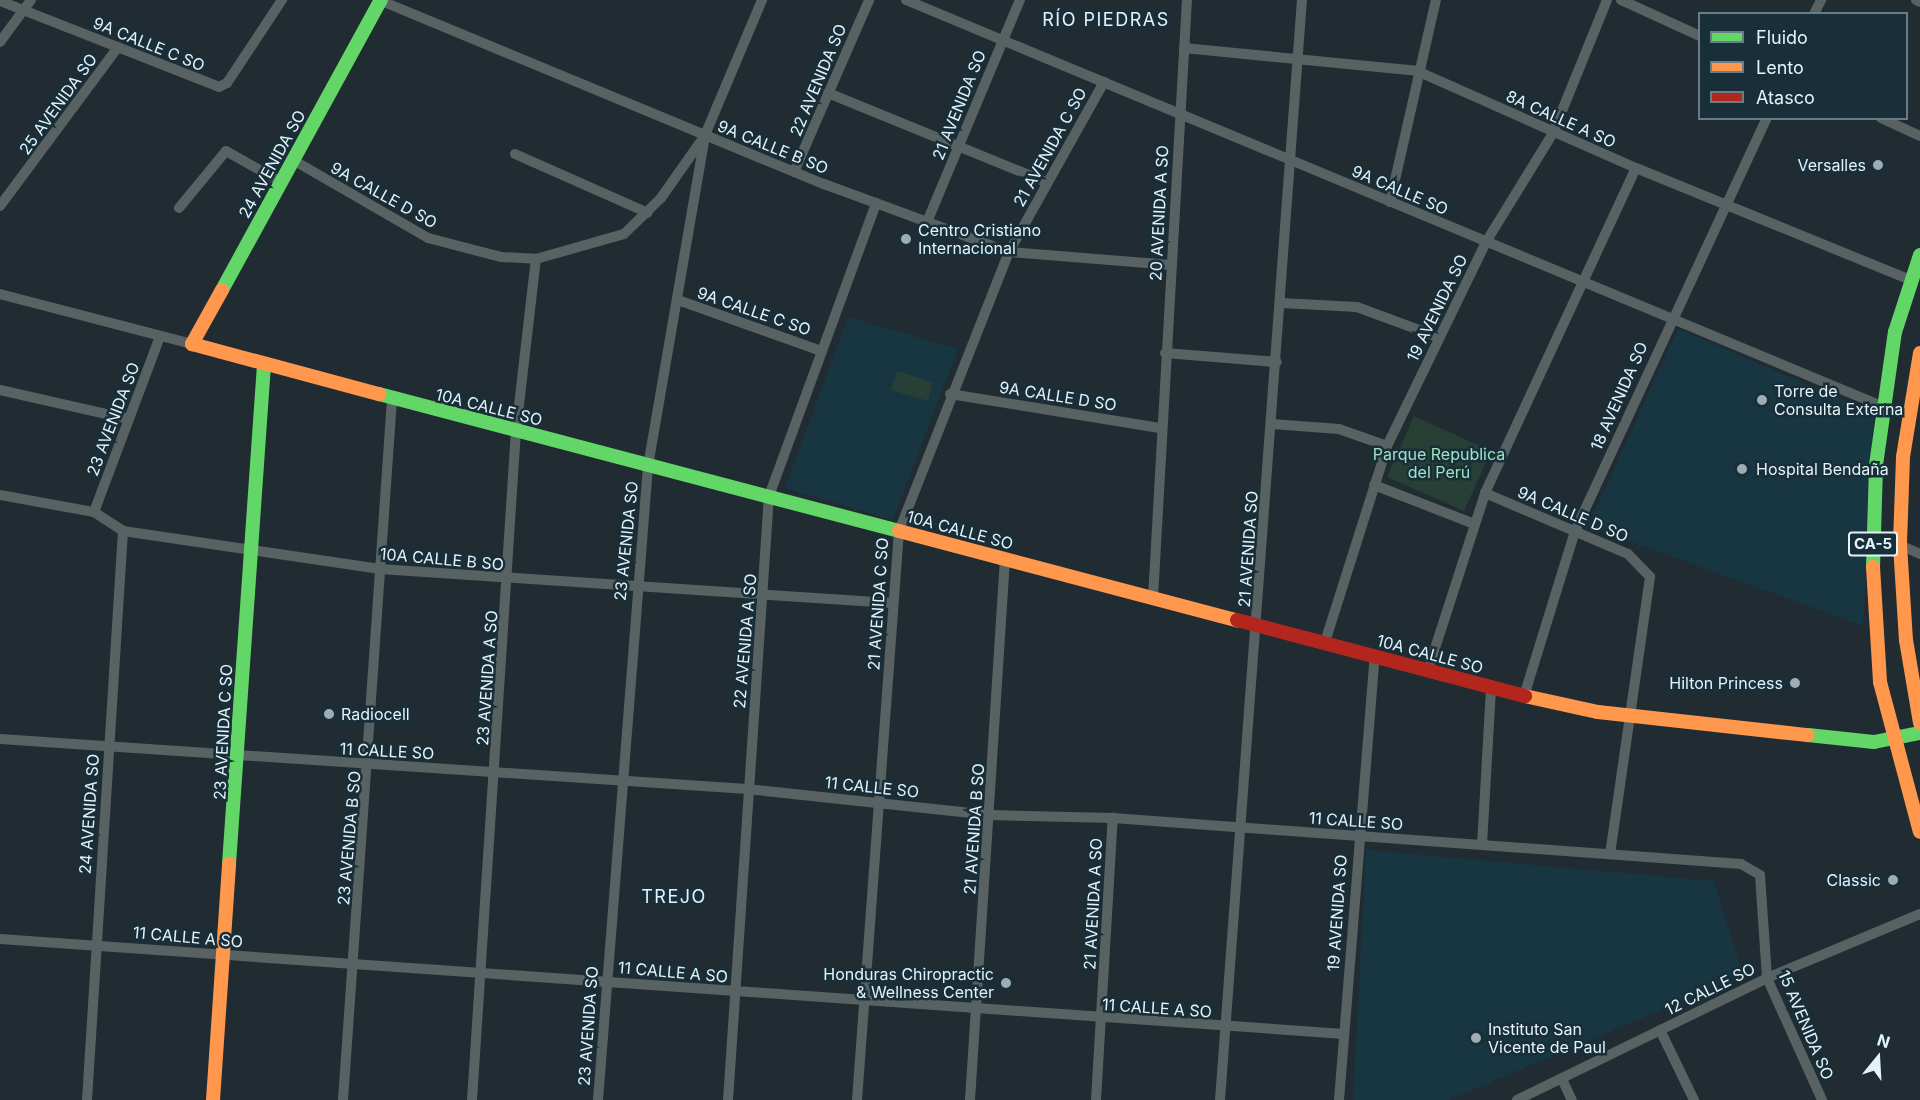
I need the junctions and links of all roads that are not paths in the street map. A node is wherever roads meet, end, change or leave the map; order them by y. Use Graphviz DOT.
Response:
graph roads {
  1 [pos="31,0"];
  2 [pos="282,0"];
  3 [pos="380,0"];
  4 [pos="762,0"];
  5 [pos="869,0"];
  6 [pos="906,0"];
  7 [pos="1020,0"];
  8 [pos="1187,0"];
  9 [pos="1302,0"];
  10 [pos="1436,0"];
  11 [pos="1607,0"];
  12 [pos="1621,0"];
  13 [pos="1916,0"];
  14 [pos="0,1"];
  15 [pos="1920,2"];
  16 [pos="23,11"];
  17 [pos="1698,35"];
  18 [pos="1002,40"];
  19 [pos="0,42"];
  20 [pos="118,47"];
  21 [pos="1184,48"];
  22 [pos="1298,56"];
  23 [pos="1417,71"];
  24 [pos="1104,82"];
  25 [pos="828,93"];
  26 [pos="1180,114"];
  27 [pos="1766,120"];
  28 [pos="1885,120"];
  29 [pos="1553,133"];
  30 [pos="705,135"];
  31 [pos="1920,136"];
  32 [pos="958,146"];
  33 [pos="515,154"];
  34 [pos="293,160"];
  35 [pos="1290,160"];
  36 [pos="1636,168"];
  37 [pos="794,172"];
  38 [pos="281,182"];
  39 [pos="1046,182"];
  40 [pos="1390,202"];
  41 [pos="876,203"];
  42 [pos="0,206"];
  43 [pos="1730,207"];
  44 [pos="179,208"];
  45 [pos="648,213"];
  46 [pos="927,222"];
  47 [pos="1486,242"];
  48 [pos="1009,252"];
  49 [pos="1920,255"];
  50 [pos="536,259"];
  51 [pos="1171,265"];
  52 [pos="1911,280"];
  53 [pos="1580,281"];
  54 [pos="0,294"];
  55 [pos="678,300"];
  56 [pos="1281,303"];
  57 [pos="1670,318"];
  58 [pos="160,336"];
  59 [pos="1438,337"];
  60 [pos="192,344"];
  61 [pos="821,351"];
  62 [pos="1165,353"];
  63 [pos="1920,353"];
  64 [pos="1277,362"];
  65 [pos="264,365"];
  66 [pos="0,390"];
  67 [pos="950,393"];
  68 [pos="392,399"];
  69 [pos="1884,407"];
  70 [pos="129,419"];
  71 [pos="1914,420"];
  72 [pos="1272,424"];
  73 [pos="1161,428"];
  74 [pos="516,431"];
  75 [pos="1388,446"];
  76 [pos="1903,457"];
  77 [pos="648,466"];
  78 [pos="1374,485"];
  79 [pos="1485,493"];
  80 [pos="0,495"];
  81 [pos="769,496"];
  82 [pos="94,512"];
  83 [pos="1472,523"];
  84 [pos="123,531"];
  85 [pos="899,531"];
  86 [pos="1575,531"];
  87 [pos="1900,545"];
  88 [pos="250,547"];
  89 [pos="1920,554"];
  90 [pos="1005,559"];
  91 [pos="380,569"];
  92 [pos="508,579"];
  93 [pos="636,586"];
  94 [pos="764,596"];
  95 [pos="1153,598"];
  96 [pos="891,603"];
  97 [pos="1258,624"];
  98 [pos="1325,642"];
  99 [pos="1375,656"];
  100 [pos="1428,670"];
  101 [pos="1491,687"];
  102 [pos="1917,693"];
  103 [pos="1524,696"];
  104 [pos="1632,713"];
  105 [pos="1920,723"];
  106 [pos="1920,733"];
  107 [pos="0,739"];
  108 [pos="1892,740"];
  109 [pos="111,747"];
  110 [pos="239,758"];
  111 [pos="370,765"];
  112 [pos="496,773"];
  113 [pos="621,781"];
  114 [pos="747,789"];
  115 [pos="883,804"];
  116 [pos="990,815"];
  117 [pos="1113,818"];
  118 [pos="1240,830"];
  119 [pos="1920,832"];
  120 [pos="1357,835"];
  121 [pos="1482,844"];
  122 [pos="1610,854"];
  123 [pos="1741,864"];
  124 [pos="1920,914"];
  125 [pos="0,939"];
  126 [pos="96,945"];
  127 [pos="223,956"];
  128 [pos="354,965"];
  129 [pos="480,973"];
  130 [pos="1767,978"];
  131 [pos="606,981"];
  132 [pos="737,992"];
  133 [pos="864,999"];
  134 [pos="976,1008"];
  135 [pos="1101,1019"];
  136 [pos="1225,1027"];
  137 [pos="1660,1030"];
  138 [pos="1344,1034"];
  139 [pos="1562,1079"];
  140 [pos="87,1100"];
  141 [pos="213,1100"];
  142 [pos="343,1100"];
  143 [pos="472,1100"];
  144 [pos="598,1100"];
  145 [pos="728,1100"];
  146 [pos="857,1100"];
  147 [pos="970,1100"];
  148 [pos="1095,1100"];
  149 [pos="1220,1100"];
  150 [pos="1339,1100"];
  151 [pos="1517,1100"];
  152 [pos="1572,1100"];
  153 [pos="1694,1100"];
  154 [pos="1822,1100"];
  1 -- 16 [label="street"];
  2 -- 20 [label="street, 9A CALLE C SO"];
  3 -- 30 [label="street, 9A CALLE B SO"];
  3 -- 34 [label="main road, 24 AVENIDA SO"];
  4 -- 30 [label="street, 23 AVENIDA SO"];
  5 -- 25 [label="street, 22 AVENIDA SO"];
  6 -- 18 [label="street, 9A CALLE SO"];
  7 -- 18 [label="street, 21 AVENIDA SO"];
  8 -- 21 [label="street, 20 AVENIDA A SO"];
  9 -- 22 [label="street, 21 AVENIDA SO"];
  10 -- 23 [label="street"];
  11 -- 29 [label="street, 19 AVENIDA SO"];
  12 -- 17 [label="street"];
  13 -- 15 [label="street"];
  14 -- 16 [label="street, 9A CALLE C SO"];
  16 -- 19 [label="street"];
  16 -- 20 [label="street, 9A CALLE C SO"];
  18 -- 24 [label="street, 9A CALLE SO"];
  18 -- 32 [label="street, 21 AVENIDA SO"];
  20 -- 42 [label="street, 25 AVENIDA SO"];
  21 -- 22 [label="street, 8A CALLE A SO"];
  21 -- 26 [label="street, 20 AVENIDA A SO"];
  22 -- 23 [label="street, 8A CALLE A SO"];
  22 -- 35 [label="street, 21 AVENIDA SO"];
  23 -- 29 [label="street, 8A CALLE A SO"];
  23 -- 40 [label="street"];
  24 -- 26 [label="street, 9A CALLE SO"];
  24 -- 39 [label="street, 21 AVENIDA C SO"];
  25 -- 32 [label="street"];
  25 -- 37 [label="street, 22 AVENIDA SO"];
  26 -- 35 [label="street, 9A CALLE SO"];
  26 -- 51 [label="street, 20 AVENIDA A SO"];
  27 -- 43 [label="street, 18 AVENIDA SO"];
  28 -- 31 [label="street"];
  29 -- 36 [label="street, 8A CALLE A SO"];
  29 -- 47 [label="street, 19 AVENIDA SO"];
  30 -- 37 [label="street, 9A CALLE B SO"];
  30 -- 45 [label="street, 9A CALLE D SO"];
  30 -- 55 [label="street, 23 AVENIDA SO"];
  32 -- 39 [label="street"];
  32 -- 46 [label="street, 21 AVENIDA SO"];
  33 -- 45 [label="street"];
  34 -- 38 [label="main road, 24 AVENIDA SO"];
  34 -- 50 [label="street, 9A CALLE D SO"];
  35 -- 40 [label="street, 9A CALLE SO"];
  35 -- 56 [label="street, 21 AVENIDA SO"];
  36 -- 43 [label="street, 8A CALLE A SO"];
  36 -- 53 [label="street"];
  37 -- 41 [label="street, 9A CALLE B SO"];
  38 -- 44 [label="street"];
  38 -- 60 [label="main road, 24 AVENIDA SO"];
  39 -- 48 [label="street, 21 AVENIDA C SO"];
  40 -- 47 [label="street, 9A CALLE SO"];
  41 -- 46 [label="street, 9A CALLE B SO"];
  41 -- 61 [label="street, 22 AVENIDA A SO"];
  43 -- 52 [label="street, 8A CALLE A SO"];
  43 -- 57 [label="street, 18 AVENIDA SO"];
  45 -- 50 [label="street, 9A CALLE D SO"];
  46 -- 48 [label="street, 9A CALLE B SO"];
  47 -- 53 [label="street, 9A CALLE SO"];
  47 -- 59 [label="street, 19 AVENIDA SO"];
  48 -- 51 [label="street, 9A CALLE B SO"];
  48 -- 67 [label="street, 21 AVENIDA C SO"];
  49 -- 52 [label="main road, CA-5"];
  50 -- 74 [label="street, 23 AVENIDA A SO"];
  51 -- 62 [label="street, 20 AVENIDA A SO"];
  52 -- 69 [label="main road, CA-5"];
  53 -- 57 [label="street, 9A CALLE SO"];
  53 -- 79 [label="street"];
  54 -- 58 [label="street, 10A CALLE SO"];
  55 -- 61 [label="street, 9A CALLE C SO"];
  55 -- 77 [label="street, 23 AVENIDA SO"];
  56 -- 59 [label="street"];
  56 -- 64 [label="street, 21 AVENIDA SO"];
  57 -- 69 [label="street, 9A CALLE SO"];
  57 -- 86 [label="street, 18 AVENIDA SO"];
  58 -- 60 [label="street, 10A CALLE SO"];
  58 -- 70 [label="street, 23 AVENIDA SO"];
  59 -- 75 [label="street, 19 AVENIDA SO"];
  60 -- 65 [label="main road, 10A CALLE SO"];
  61 -- 81 [label="street, 22 AVENIDA A SO"];
  62 -- 64 [label="street"];
  62 -- 73 [label="street, 20 AVENIDA A SO"];
  63 -- 71 [label="main road, CA-5"];
  64 -- 72 [label="street, 21 AVENIDA SO"];
  65 -- 68 [label="main road, 10A CALLE SO"];
  65 -- 88 [label="main road, 23 AVENIDA C SO"];
  66 -- 70 [label="street"];
  67 -- 73 [label="street, 9A CALLE D SO"];
  67 -- 85 [label="street, 21 AVENIDA C SO"];
  68 -- 74 [label="main road, 10A CALLE SO"];
  68 -- 91 [label="street, 23 AVENIDA B SO"];
  69 -- 76 [label="main road"];
  69 -- 108 [label="main road, CA-5"];
  70 -- 82 [label="street, 23 AVENIDA SO"];
  71 -- 76 [label="main road, CA-5"];
  72 -- 75 [label="street"];
  72 -- 97 [label="street, 21 AVENIDA SO"];
  73 -- 95 [label="street"];
  74 -- 77 [label="main road, 10A CALLE SO"];
  74 -- 92 [label="street, 23 AVENIDA A SO"];
  75 -- 78 [label="street, 19 AVENIDA SO"];
  76 -- 87 [label="main road, CA-5"];
  77 -- 81 [label="main road, 10A CALLE SO"];
  77 -- 93 [label="street, 23 AVENIDA SO"];
  78 -- 83 [label="street"];
  78 -- 98 [label="street, 19 AVENIDA SO"];
  79 -- 83 [label="street"];
  79 -- 86 [label="street, 9A CALLE D SO"];
  80 -- 82 [label="street, 10A CALLE B SO"];
  81 -- 85 [label="main road, 10A CALLE SO"];
  81 -- 94 [label="street, 22 AVENIDA A SO"];
  82 -- 84 [label="street, 10A CALLE B SO"];
  83 -- 100 [label="street"];
  84 -- 88 [label="street, 10A CALLE B SO"];
  84 -- 109 [label="street, 24 AVENIDA SO"];
  85 -- 90 [label="main road, 10A CALLE SO"];
  85 -- 96 [label="street, 21 AVENIDA C SO"];
  86 -- 103 [label="street, 18 AVENIDA SO"];
  86 -- 104 [label="street, 9A CALLE D SO"];
  87 -- 89 [label="street"];
  87 -- 102 [label="main road, CA-5"];
  88 -- 91 [label="street, 10A CALLE B SO"];
  88 -- 110 [label="main road, 23 AVENIDA C SO"];
  90 -- 95 [label="main road, 10A CALLE SO"];
  90 -- 116 [label="street, 21 AVENIDA B SO"];
  91 -- 92 [label="street, 10A CALLE B SO"];
  91 -- 111 [label="street, 23 AVENIDA B SO"];
  92 -- 93 [label="street, 10A CALLE B SO"];
  92 -- 112 [label="street, 23 AVENIDA A SO"];
  93 -- 94 [label="street, 10A CALLE B SO"];
  93 -- 113 [label="street, 23 AVENIDA SO"];
  94 -- 96 [label="street, 10A CALLE B SO"];
  94 -- 114 [label="street, 22 AVENIDA A SO"];
  95 -- 97 [label="main road, 10A CALLE SO"];
  96 -- 115 [label="street, 21 AVENIDA C SO"];
  97 -- 98 [label="main road, 10A CALLE SO"];
  97 -- 118 [label="street, 21 AVENIDA SO"];
  98 -- 99 [label="main road, 10A CALLE SO"];
  99 -- 100 [label="main road, 10A CALLE SO"];
  99 -- 120 [label="street, 19 AVENIDA SO"];
  100 -- 101 [label="main road, 10A CALLE SO"];
  101 -- 103 [label="main road, 10A CALLE SO"];
  101 -- 121 [label="street"];
  102 -- 105 [label="main road, CA-5"];
  103 -- 104 [label="main road, 10A CALLE SO"];
  104 -- 108 [label="main road, 10A CALLE SO"];
  104 -- 122 [label="street"];
  106 -- 108 [label="main road, 10A CALLE SO"];
  107 -- 109 [label="street, 11 CALLE SO"];
  108 -- 119 [label="main road, CA-5"];
  109 -- 110 [label="street, 11 CALLE SO"];
  109 -- 126 [label="street, 24 AVENIDA SO"];
  110 -- 111 [label="street, 11 CALLE SO"];
  110 -- 127 [label="main road, 23 AVENIDA C SO"];
  111 -- 112 [label="street, 11 CALLE SO"];
  111 -- 128 [label="street, 23 AVENIDA B SO"];
  112 -- 113 [label="street, 11 CALLE SO"];
  112 -- 129 [label="street, 23 AVENIDA A SO"];
  113 -- 114 [label="street, 11 CALLE SO"];
  113 -- 131 [label="street, 23 AVENIDA SO"];
  114 -- 115 [label="street, 11 CALLE SO"];
  114 -- 132 [label="street, 22 AVENIDA A SO"];
  115 -- 116 [label="street, 11 CALLE SO"];
  115 -- 133 [label="street, 21 AVENIDA C SO"];
  116 -- 117 [label="street, 11 CALLE SO"];
  116 -- 134 [label="street, 21 AVENIDA B SO"];
  117 -- 118 [label="street, 11 CALLE SO"];
  117 -- 135 [label="street, 21 AVENIDA A SO"];
  118 -- 120 [label="street, 11 CALLE SO"];
  118 -- 136 [label="street, 21 AVENIDA SO"];
  120 -- 121 [label="street, 11 CALLE SO"];
  120 -- 138 [label="street, 19 AVENIDA SO"];
  121 -- 122 [label="street, 11 CALLE SO"];
  122 -- 123 [label="street, 11 CALLE SO"];
  123 -- 130 [label="street, 15 AVENIDA SO"];
  124 -- 130 [label="street, 12 CALLE SO"];
  125 -- 126 [label="street, 11 CALLE A SO"];
  126 -- 127 [label="street, 11 CALLE A SO"];
  126 -- 140 [label="street, 24 AVENIDA SO"];
  127 -- 128 [label="street, 11 CALLE A SO"];
  127 -- 141 [label="main road, 23 AVENIDA C SO"];
  128 -- 129 [label="street, 11 CALLE A SO"];
  128 -- 142 [label="street, 23 AVENIDA B SO"];
  129 -- 131 [label="street, 11 CALLE A SO"];
  129 -- 143 [label="street, 23 AVENIDA A SO"];
  130 -- 137 [label="street, 12 CALLE SO"];
  130 -- 154 [label="street, 15 AVENIDA SO"];
  131 -- 132 [label="street, 11 CALLE A SO"];
  131 -- 144 [label="street, 23 AVENIDA SO"];
  132 -- 133 [label="street, 11 CALLE A SO"];
  132 -- 145 [label="street, 22 AVENIDA A SO"];
  133 -- 134 [label="street, 11 CALLE A SO"];
  133 -- 146 [label="street, 21 AVENIDA C SO"];
  134 -- 135 [label="street, 11 CALLE A SO"];
  134 -- 147 [label="street, 21 AVENIDA B SO"];
  135 -- 136 [label="street, 11 CALLE A SO"];
  135 -- 148 [label="street, 21 AVENIDA A SO"];
  136 -- 138 [label="street, 11 CALLE A SO"];
  136 -- 149 [label="street, 21 AVENIDA SO"];
  137 -- 139 [label="street, 12 CALLE SO"];
  137 -- 153 [label="street"];
  138 -- 150 [label="street, 19 AVENIDA SO"];
  139 -- 151 [label="street, 12 CALLE SO"];
  139 -- 152 [label="street"];
}
